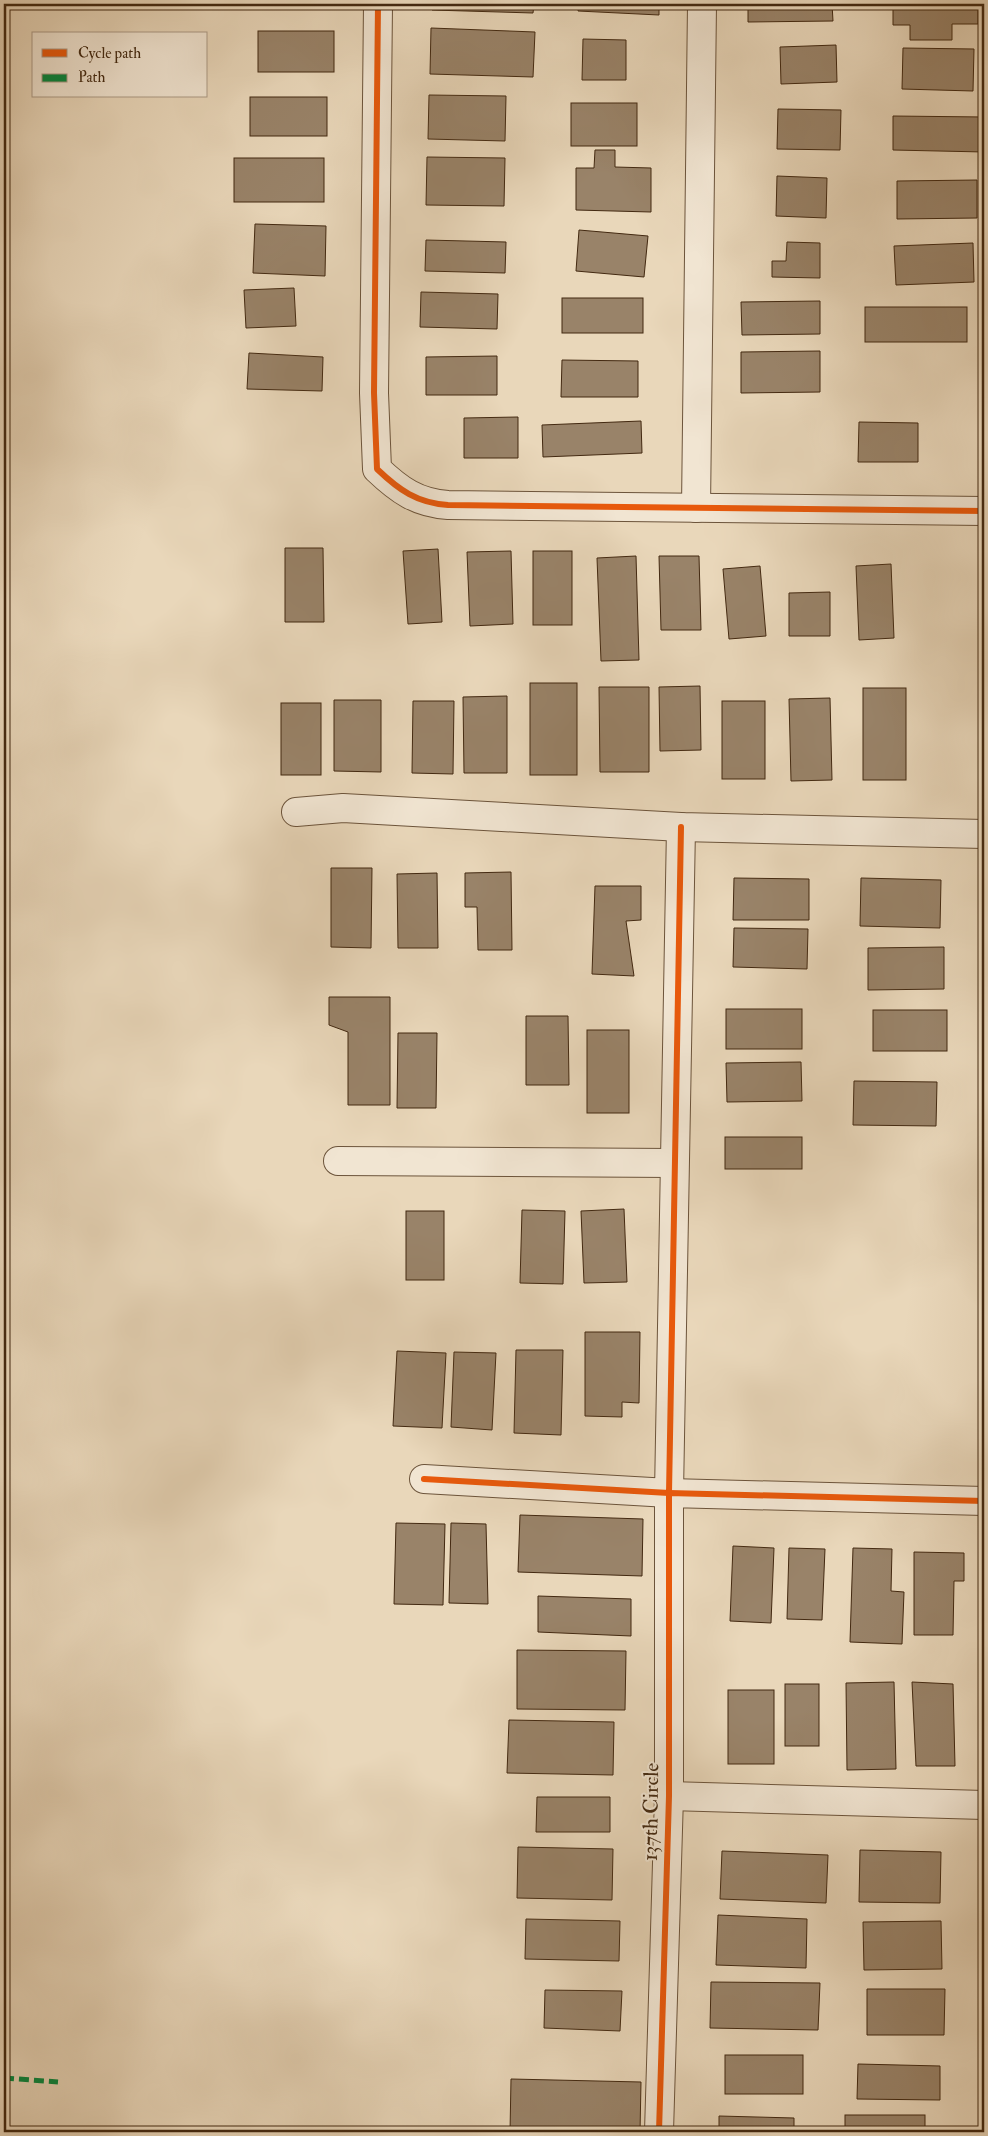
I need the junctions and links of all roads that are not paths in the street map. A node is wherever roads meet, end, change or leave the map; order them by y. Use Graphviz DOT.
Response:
graph roads {
  1 [pos="378,4"];
  2 [pos="702,4"];
  3 [pos="696,508"];
  4 [pos="984,512"];
  5 [pos="296,812"];
  6 [pos="681,826"];
  7 [pos="984,834"];
  8 [pos="338,1161"];
  9 [pos="674,1163"];
  10 [pos="424,1479"];
  11 [pos="669,1493"];
  12 [pos="984,1501"];
  13 [pos="669,1796"];
  14 [pos="984,1805"];
  15 [pos="659,2132"];
  1 -- 3 [label="street"];
  2 -- 3 [label="street"];
  3 -- 4 [label="street"];
  5 -- 6 [label="street"];
  6 -- 7 [label="street"];
  6 -- 9 [label="street, 137th Circle"];
  8 -- 9 [label="street"];
  9 -- 11 [label="street, 137th Circle"];
  10 -- 11 [label="street"];
  11 -- 12 [label="street"];
  11 -- 13 [label="street, 137th Circle"];
  13 -- 14 [label="street"];
  13 -- 15 [label="street, 137th Circle"];
}
